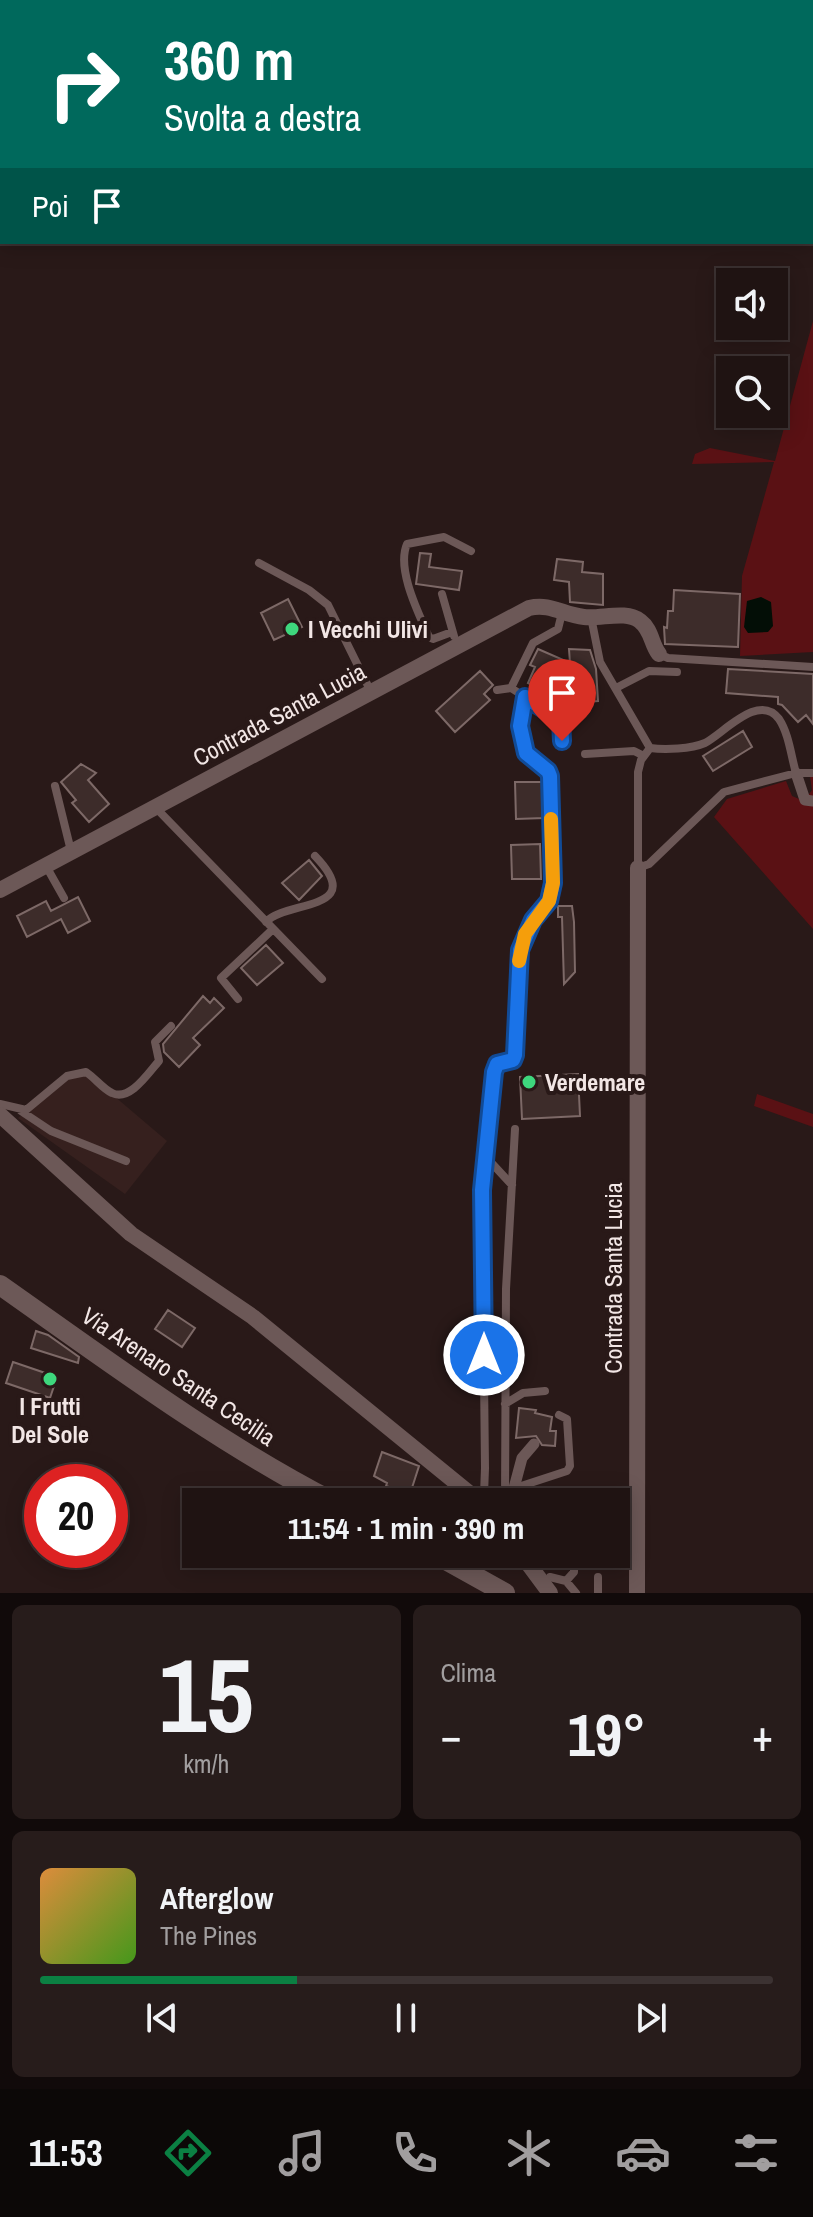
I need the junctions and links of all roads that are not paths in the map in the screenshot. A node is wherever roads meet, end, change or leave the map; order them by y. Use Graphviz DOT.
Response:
graph roads {
  1 [pos="471,551"];
  2 [pos="259,563"];
  3 [pos="442,594"];
  4 [pos="562,612"];
  5 [pos="591,617"];
  6 [pos="456,639"];
  7 [pos="659,654"];
  8 [pos="813,667"];
  9 [pos="677,672"];
  10 [pos="511,688"];
  11 [pos="616,688"];
  12 [pos="497,690"];
  13 [pos="371,692"];
  14 [pos="525,697"];
  15 [pos="562,741"];
  16 [pos="647,752"];
  17 [pos="585,754"];
  18 [pos="796,773"];
  19 [pos="813,773"];
  20 [pos="55,786"];
  21 [pos="813,801"];
  22 [pos="155,806"];
  23 [pos="71,851"];
  24 [pos="315,856"];
  25 [pos="46,865"];
  26 [pos="638,868"];
  27 [pos="0,890"];
  28 [pos="64,898"];
  29 [pos="270,925"];
  30 [pos="322,979"];
  31 [pos="238,999"];
  32 [pos="171,1026"];
  33 [pos="0,1104"];
  34 [pos="21,1111"];
  35 [pos="0,1115"];
  36 [pos="515,1129"];
  37 [pos="486,1157"];
  38 [pos="126,1161"];
  39 [pos="512,1185"];
  40 [pos="0,1285"];
  41 [pos="545,1391"];
  42 [pos="505,1404"];
  43 [pos="559,1415"];
  44 [pos="534,1444"];
  45 [pos="307,1488"];
  46 [pos="463,1488"];
  47 [pos="484,1488"];
  48 [pos="508,1488"];
  49 [pos="510,1488"];
  50 [pos="523,1488"];
  51 [pos="460,1568"];
  52 [pos="534,1568"];
  53 [pos="574,1568"];
  54 [pos="598,1577"];
  55 [pos="566,1581"];
  56 [pos="550,1585"];
  57 [pos="505,1593"];
  58 [pos="576,1593"];
  59 [pos="598,1593"];
  60 [pos="637,1593"];
  1 -- 6 [label="lane"];
  2 -- 13 [label="lane"];
  3 -- 6 [label="lane"];
  4 -- 5 [label="street, Contrada Santa Lucia"];
  4 -- 6 [label="street, Contrada Santa Lucia"];
  4 -- 10 [label="lane"];
  5 -- 7 [label="street, Contrada Santa Lucia"];
  5 -- 11 [label="lane"];
  6 -- 13 [label="street, Contrada Santa Lucia"];
  7 -- 8 [label="lane"];
  9 -- 11 [label="lane"];
  10 -- 12 [label="lane"];
  10 -- 14 [label="lane"];
  11 -- 16 [label="lane"];
  13 -- 22 [label="street, Contrada Santa Lucia"];
  14 -- 15 [label="lane"];
  14 -- 37 [label="lane"];
  16 -- 17 [label="lane"];
  16 -- 18 [label="lane"];
  16 -- 26 [label="lane"];
  18 -- 19 [label="lane"];
  18 -- 21 [label="street"];
  18 -- 26 [label="lane"];
  20 -- 23 [label="lane"];
  22 -- 23 [label="street, Contrada Santa Lucia"];
  22 -- 29 [label="lane"];
  23 -- 25 [label="street, Contrada Santa Lucia"];
  24 -- 29 [label="lane"];
  25 -- 27 [label="street, Contrada Santa Lucia"];
  25 -- 28 [label="lane"];
  26 -- 60 [label="street, Contrada Santa Lucia"];
  29 -- 30 [label="lane"];
  29 -- 31 [label="lane"];
  32 -- 34 [label="lane"];
  33 -- 34 [label="lane"];
  34 -- 38 [label="lane"];
  35 -- 46 [label="street"];
  36 -- 39 [label="lane"];
  37 -- 39 [label="lane"];
  37 -- 47 [label="lane"];
  39 -- 42 [label="lane"];
  40 -- 45 [label="street, Via Arenaro Santa Cecilia"];
  41 -- 42 [label="lane"];
  42 -- 48 [label="lane"];
  43 -- 50 [label="lane"];
  44 -- 49 [label="street"];
  51 -- 57 [label="street"];
  52 -- 56 [label="street"];
  53 -- 55 [label="lane"];
  54 -- 59 [label="lane"];
  55 -- 56 [label="lane"];
  55 -- 58 [label="lane"];
}
